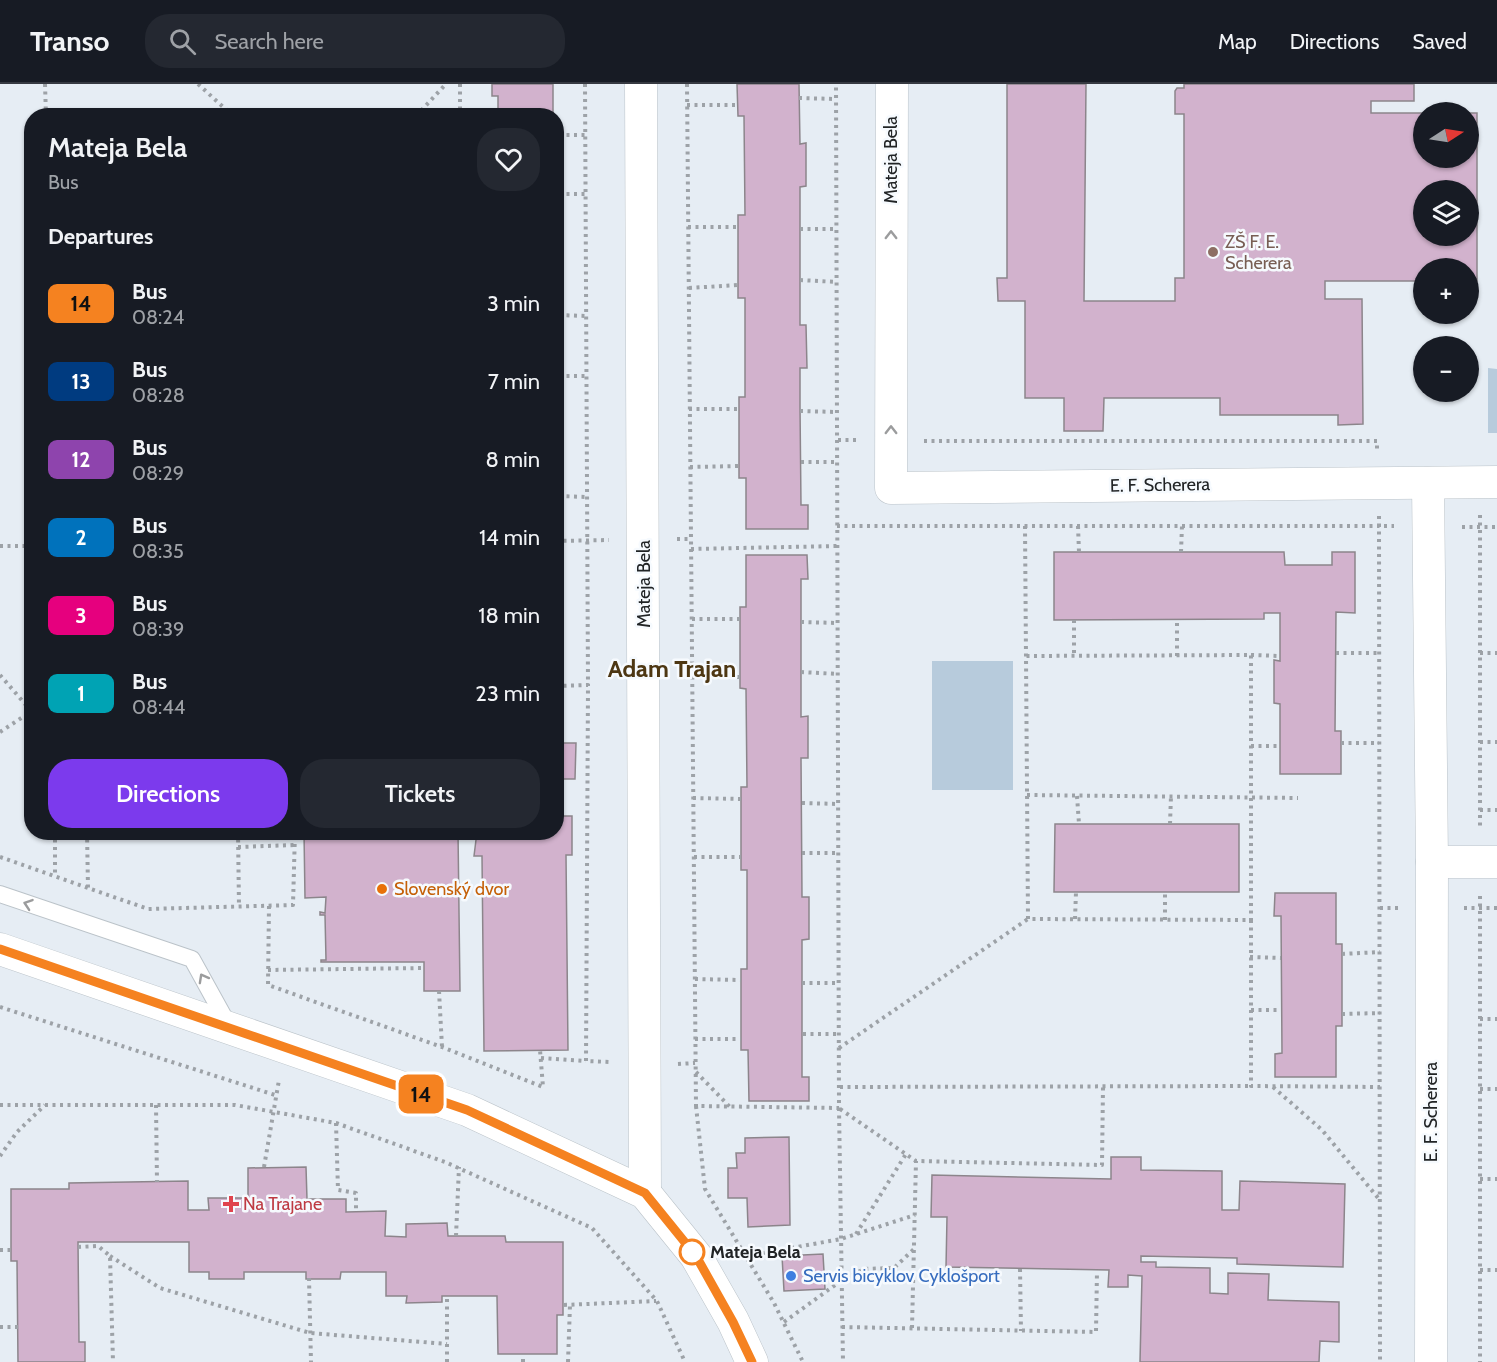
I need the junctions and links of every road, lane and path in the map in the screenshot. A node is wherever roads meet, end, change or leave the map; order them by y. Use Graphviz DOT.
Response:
graph roads {
  1 [pos="45,84"];
  2 [pos="198,84"];
  3 [pos="446,84"];
  4 [pos="460,84"];
  5 [pos="585,84"];
  6 [pos="641,84"];
  7 [pos="687,84"];
  8 [pos="836,84"];
  9 [pos="892,84"];
  10 [pos="799,98"];
  11 [pos="836,99"];
  12 [pos="687,105"];
  13 [pos="738,105"];
  14 [pos="46,108"];
  15 [pos="224,108"];
  16 [pos="424,108"];
  17 [pos="460,108"];
  18 [pos="564,135"];
  19 [pos="585,135"];
  20 [pos="564,194"];
  21 [pos="585,194"];
  22 [pos="688,227"];
  23 [pos="738,227"];
  24 [pos="800,229"];
  25 [pos="837,229"];
  26 [pos="800,280"];
  27 [pos="837,282"];
  28 [pos="738,285"];
  29 [pos="689,288"];
  30 [pos="564,315"];
  31 [pos="586,316"];
  32 [pos="564,376"];
  33 [pos="587,376"];
  34 [pos="689,409"];
  35 [pos="739,409"];
  36 [pos="800,411"];
  37 [pos="837,412"];
  38 [pos="838,440"];
  39 [pos="891,441"];
  40 [pos="801,462"];
  41 [pos="837,462"];
  42 [pos="739,466"];
  43 [pos="690,467"];
  44 [pos="1488,482"];
  45 [pos="1378,483"];
  46 [pos="1428,483"];
  47 [pos="891,488"];
  48 [pos="564,496"];
  49 [pos="587,497"];
  50 [pos="837,526"];
  51 [pos="1025,526"];
  52 [pos="1078,526"];
  53 [pos="1182,526"];
  54 [pos="1379,526"];
  55 [pos="0,546"];
  56 [pos="24,546"];
  57 [pos="837,546"];
  58 [pos="691,549"];
  59 [pos="1079,552"];
  60 [pos="1181,552"];
  61 [pos="692,619"];
  62 [pos="740,619"];
  63 [pos="1074,620"];
  64 [pos="1177,620"];
  65 [pos="801,622"];
  66 [pos="838,623"];
  67 [pos="1336,653"];
  68 [pos="1379,653"];
  69 [pos="1480,653"];
  70 [pos="1497,653"];
  71 [pos="1251,655"];
  72 [pos="1026,656"];
  73 [pos="1074,656"];
  74 [pos="1177,656"];
  75 [pos="1280,656"];
  76 [pos="801,672"];
  77 [pos="838,674"];
  78 [pos="0,675"];
  79 [pos="740,677"];
  80 [pos="692,678"];
  81 [pos="588,685"];
  82 [pos="564,686"];
  83 [pos="24,704"];
  84 [pos="24,717"];
  85 [pos="0,732"];
  86 [pos="1480,742"];
  87 [pos="1497,742"];
  88 [pos="1341,743"];
  89 [pos="1379,743"];
  90 [pos="1251,746"];
  91 [pos="1280,746"];
  92 [pos="1027,795"];
  93 [pos="1077,796"];
  94 [pos="1171,796"];
  95 [pos="1251,796"];
  96 [pos="693,798"];
  97 [pos="1298,798"];
  98 [pos="741,799"];
  99 [pos="802,803"];
  100 [pos="839,804"];
  101 [pos="1480,810"];
  102 [pos="1497,810"];
  103 [pos="1078,824"];
  104 [pos="1170,824"];
  105 [pos="55,840"];
  106 [pos="87,840"];
  107 [pos="238,840"];
  108 [pos="295,840"];
  109 [pos="295,845"];
  110 [pos="238,847"];
  111 [pos="802,853"];
  112 [pos="839,853"];
  113 [pos="0,857"];
  114 [pos="694,857"];
  115 [pos="741,857"];
  116 [pos="1432,862"];
  117 [pos="1489,862"];
  118 [pos="55,876"];
  119 [pos="88,888"];
  120 [pos="1076,892"];
  121 [pos="1165,892"];
  122 [pos="0,894"];
  123 [pos="269,906"];
  124 [pos="239,907"];
  125 [pos="1028,919"];
  126 [pos="1075,919"];
  127 [pos="1165,920"];
  128 [pos="1251,920"];
  129 [pos="0,949"];
  130 [pos="1380,952"];
  131 [pos="1342,954"];
  132 [pos="1250,957"];
  133 [pos="1281,958"];
  134 [pos="424,968"];
  135 [pos="268,970"];
  136 [pos="695,979"];
  137 [pos="741,980"];
  138 [pos="802,983"];
  139 [pos="839,983"];
  140 [pos="439,991"];
  141 [pos="0,1007"];
  142 [pos="1251,1010"];
  143 [pos="1281,1010"];
  144 [pos="1380,1013"];
  145 [pos="1342,1014"];
  146 [pos="1480,1019"];
  147 [pos="1497,1019"];
  148 [pos="231,1029"];
  149 [pos="803,1034"];
  150 [pos="839,1034"];
  151 [pos="695,1039"];
  152 [pos="741,1039"];
  153 [pos="442,1047"];
  154 [pos="839,1048"];
  155 [pos="540,1050"];
  156 [pos="541,1058"];
  157 [pos="586,1061"];
  158 [pos="615,1062"];
  159 [pos="696,1071"];
  160 [pos="280,1077"];
  161 [pos="1251,1086"];
  162 [pos="1103,1087"];
  163 [pos="1273,1087"];
  164 [pos="1380,1087"];
  165 [pos="840,1088"];
  166 [pos="1480,1089"];
  167 [pos="1497,1089"];
  168 [pos="275,1095"];
  169 [pos="0,1105"];
  170 [pos="45,1105"];
  171 [pos="156,1105"];
  172 [pos="696,1106"];
  173 [pos="730,1107"];
  174 [pos="839,1108"];
  175 [pos="271,1112"];
  176 [pos="336,1123"];
  177 [pos="906,1154"];
  178 [pos="0,1156"];
  179 [pos="916,1161"];
  180 [pos="264,1167"];
  181 [pos="459,1167"];
  182 [pos="1480,1179"];
  183 [pos="1497,1179"];
  184 [pos="157,1182"];
  185 [pos="645,1193"];
  186 [pos="1380,1199"];
  187 [pos="356,1211"];
  188 [pos="915,1215"];
  189 [pos="856,1234"];
  190 [pos="456,1236"];
  191 [pos="841,1239"];
  192 [pos="78,1247"];
  193 [pos="914,1249"];
  194 [pos="0,1250"];
  195 [pos="11,1250"];
  196 [pos="110,1256"];
  197 [pos="747,1256"];
  198 [pos="1020,1269"];
  199 [pos="1480,1270"];
  200 [pos="1497,1270"];
  201 [pos="1096,1271"];
  202 [pos="309,1278"];
  203 [pos="842,1280"];
  204 [pos="447,1296"];
  205 [pos="657,1301"];
  206 [pos="564,1305"];
  207 [pos="570,1305"];
  208 [pos="784,1322"];
  209 [pos="0,1327"];
  210 [pos="19,1327"];
  211 [pos="842,1327"];
  212 [pos="912,1328"];
  213 [pos="1022,1331"];
  214 [pos="310,1333"];
  215 [pos="447,1344"];
  216 [pos="113,1362"];
  217 [pos="311,1362"];
  218 [pos="447,1362"];
  219 [pos="568,1362"];
  220 [pos="685,1362"];
  221 [pos="752,1362"];
  222 [pos="803,1362"];
  223 [pos="843,1362"];
  224 [pos="1380,1362"];
  225 [pos="1431,1362"];
  226 [pos="1480,1362"];
  1 -- 14 [label="path"];
  2 -- 15 [label="path"];
  3 -- 16 [label="path"];
  4 -- 17 [label="path"];
  5 -- 19 [label="path"];
  6 -- 185 [label="street, Mateja Bela"];
  7 -- 12 [label="path"];
  8 -- 11 [label="path"];
  39 -- 9 [label="street, Mateja Bela, one-way"];
  10 -- 11 [label="path"];
  11 -- 25 [label="path"];
  12 -- 13 [label="path"];
  12 -- 22 [label="path"];
  18 -- 19 [label="path"];
  19 -- 21 [label="path"];
  20 -- 21 [label="path"];
  21 -- 31 [label="path"];
  22 -- 23 [label="path"];
  22 -- 29 [label="path"];
  24 -- 25 [label="path"];
  25 -- 27 [label="path"];
  26 -- 27 [label="path"];
  27 -- 37 [label="path"];
  28 -- 29 [label="path"];
  29 -- 34 [label="path"];
  30 -- 31 [label="path"];
  31 -- 33 [label="path"];
  32 -- 33 [label="path"];
  33 -- 49 [label="path"];
  34 -- 35 [label="path"];
  34 -- 43 [label="path"];
  36 -- 37 [label="path"];
  37 -- 38 [label="path"];
  38 -- 39 [label="path"];
  38 -- 41 [label="path"];
  39 -- 45 [label="path"];
  39 -- 47 [label="street, Mateja Bela"];
  40 -- 41 [label="path"];
  41 -- 50 [label="path"];
  42 -- 43 [label="path"];
  43 -- 58 [label="path"];
  44 -- 46 [label="street, E. F. Scherera"];
  44 -- 69 [label="path"];
  45 -- 46 [label="street, E. F. Scherera"];
  45 -- 47 [label="street, E. F. Scherera"];
  45 -- 54 [label="path"];
  46 -- 116 [label="street, E. F. Scherera"];
  48 -- 49 [label="path"];
  49 -- 81 [label="path"];
  50 -- 51 [label="path"];
  50 -- 57 [label="path"];
  51 -- 52 [label="path"];
  51 -- 72 [label="path"];
  52 -- 53 [label="path"];
  52 -- 59 [label="path"];
  53 -- 54 [label="path"];
  53 -- 60 [label="path"];
  54 -- 68 [label="path"];
  55 -- 56 [label="path"];
  57 -- 58 [label="path"];
  57 -- 66 [label="path"];
  58 -- 61 [label="path"];
  61 -- 62 [label="path"];
  61 -- 80 [label="path"];
  63 -- 73 [label="path"];
  64 -- 74 [label="path"];
  65 -- 66 [label="path"];
  66 -- 77 [label="path"];
  67 -- 68 [label="path"];
  68 -- 89 [label="path"];
  69 -- 70 [label="path"];
  69 -- 86 [label="path"];
  71 -- 74 [label="path"];
  71 -- 75 [label="path"];
  71 -- 90 [label="path"];
  72 -- 73 [label="path"];
  72 -- 92 [label="path"];
  73 -- 74 [label="path"];
  76 -- 77 [label="path"];
  77 -- 100 [label="path"];
  78 -- 83 [label="path"];
  79 -- 80 [label="path"];
  80 -- 96 [label="path"];
  81 -- 82 [label="path"];
  81 -- 157 [label="path"];
  84 -- 85 [label="path"];
  86 -- 87 [label="path"];
  86 -- 101 [label="path"];
  88 -- 89 [label="path"];
  89 -- 130 [label="path"];
  90 -- 91 [label="path"];
  90 -- 95 [label="path"];
  92 -- 93 [label="path"];
  92 -- 125 [label="path"];
  93 -- 94 [label="path"];
  93 -- 103 [label="path"];
  94 -- 95 [label="path"];
  94 -- 104 [label="path"];
  95 -- 97 [label="path"];
  95 -- 128 [label="path"];
  96 -- 98 [label="path"];
  96 -- 114 [label="path"];
  99 -- 100 [label="path"];
  100 -- 112 [label="path"];
  101 -- 102 [label="path"];
  101 -- 117 [label="path"];
  105 -- 118 [label="path"];
  106 -- 119 [label="path"];
  107 -- 110 [label="path"];
  108 -- 109 [label="path"];
  109 -- 110 [label="path"];
  109 -- 123 [label="path"];
  110 -- 124 [label="path"];
  111 -- 112 [label="path"];
  112 -- 139 [label="path"];
  113 -- 118 [label="path"];
  114 -- 115 [label="path"];
  114 -- 136 [label="path"];
  116 -- 117 [label="street"];
  116 -- 225 [label="street, E. F. Scherera"];
  117 -- 146 [label="path"];
  118 -- 119 [label="path"];
  119 -- 124 [label="path"];
  120 -- 126 [label="path"];
  121 -- 127 [label="path"];
  148 -- 122 [label="lane, one-way"];
  123 -- 124 [label="path"];
  123 -- 135 [label="path"];
  125 -- 126 [label="path"];
  125 -- 154 [label="path"];
  126 -- 127 [label="path"];
  127 -- 128 [label="path"];
  128 -- 132 [label="path"];
  129 -- 148 [label="street"];
  130 -- 131 [label="path"];
  130 -- 144 [label="path"];
  132 -- 133 [label="path"];
  132 -- 142 [label="path"];
  134 -- 135 [label="path"];
  135 -- 153 [label="path"];
  136 -- 137 [label="path"];
  136 -- 151 [label="path"];
  138 -- 139 [label="path"];
  139 -- 150 [label="path"];
  140 -- 153 [label="path"];
  141 -- 168 [label="path"];
  142 -- 143 [label="path"];
  142 -- 161 [label="path"];
  144 -- 145 [label="path"];
  144 -- 164 [label="path"];
  146 -- 147 [label="path"];
  146 -- 166 [label="path"];
  148 -- 185 [label="street"];
  149 -- 150 [label="path"];
  150 -- 154 [label="path"];
  151 -- 152 [label="path"];
  151 -- 159 [label="path"];
  153 -- 156 [label="path"];
  154 -- 165 [label="path"];
  155 -- 156 [label="path"];
  156 -- 157 [label="path"];
  157 -- 158 [label="path"];
  159 -- 172 [label="path"];
  159 -- 173 [label="path"];
  160 -- 168 [label="path"];
  161 -- 162 [label="path"];
  161 -- 163 [label="path"];
  162 -- 165 [label="path"];
  162 -- 179 [label="path"];
  163 -- 164 [label="path"];
  163 -- 186 [label="path"];
  164 -- 186 [label="path"];
  165 -- 174 [label="path"];
  166 -- 167 [label="path"];
  166 -- 182 [label="path"];
  168 -- 175 [label="path"];
  169 -- 170 [label="path"];
  170 -- 171 [label="path"];
  170 -- 178 [label="path"];
  171 -- 175 [label="path"];
  171 -- 184 [label="path"];
  172 -- 173 [label="path"];
  172 -- 197 [label="path"];
  173 -- 174 [label="path"];
  174 -- 177 [label="path"];
  174 -- 191 [label="path"];
  175 -- 176 [label="path"];
  175 -- 180 [label="path"];
  176 -- 181 [label="path"];
  176 -- 187 [label="path"];
  177 -- 179 [label="path"];
  177 -- 189 [label="path"];
  179 -- 188 [label="path"];
  181 -- 190 [label="path"];
  181 -- 205 [label="path"];
  182 -- 183 [label="path"];
  182 -- 199 [label="path"];
  185 -- 221 [label="street"];
  186 -- 224 [label="path"];
  188 -- 189 [label="path"];
  188 -- 193 [label="path"];
  189 -- 191 [label="path"];
  191 -- 197 [label="path"];
  191 -- 203 [label="path"];
  192 -- 196 [label="path"];
  193 -- 203 [label="path"];
  193 -- 212 [label="path"];
  194 -- 195 [label="path"];
  196 -- 214 [label="path"];
  196 -- 216 [label="path"];
  197 -- 208 [label="path"];
  198 -- 213 [label="path"];
  199 -- 200 [label="path"];
  199 -- 226 [label="path"];
  201 -- 213 [label="path"];
  202 -- 214 [label="path"];
  203 -- 208 [label="path"];
  203 -- 211 [label="path"];
  204 -- 215 [label="path"];
  205 -- 207 [label="path"];
  205 -- 220 [label="path"];
  206 -- 207 [label="path"];
  207 -- 219 [label="path"];
  208 -- 222 [label="path"];
  209 -- 210 [label="path"];
  211 -- 212 [label="path"];
  211 -- 223 [label="path"];
  212 -- 213 [label="path"];
  214 -- 215 [label="path"];
  214 -- 217 [label="path"];
  215 -- 218 [label="path"];
}
